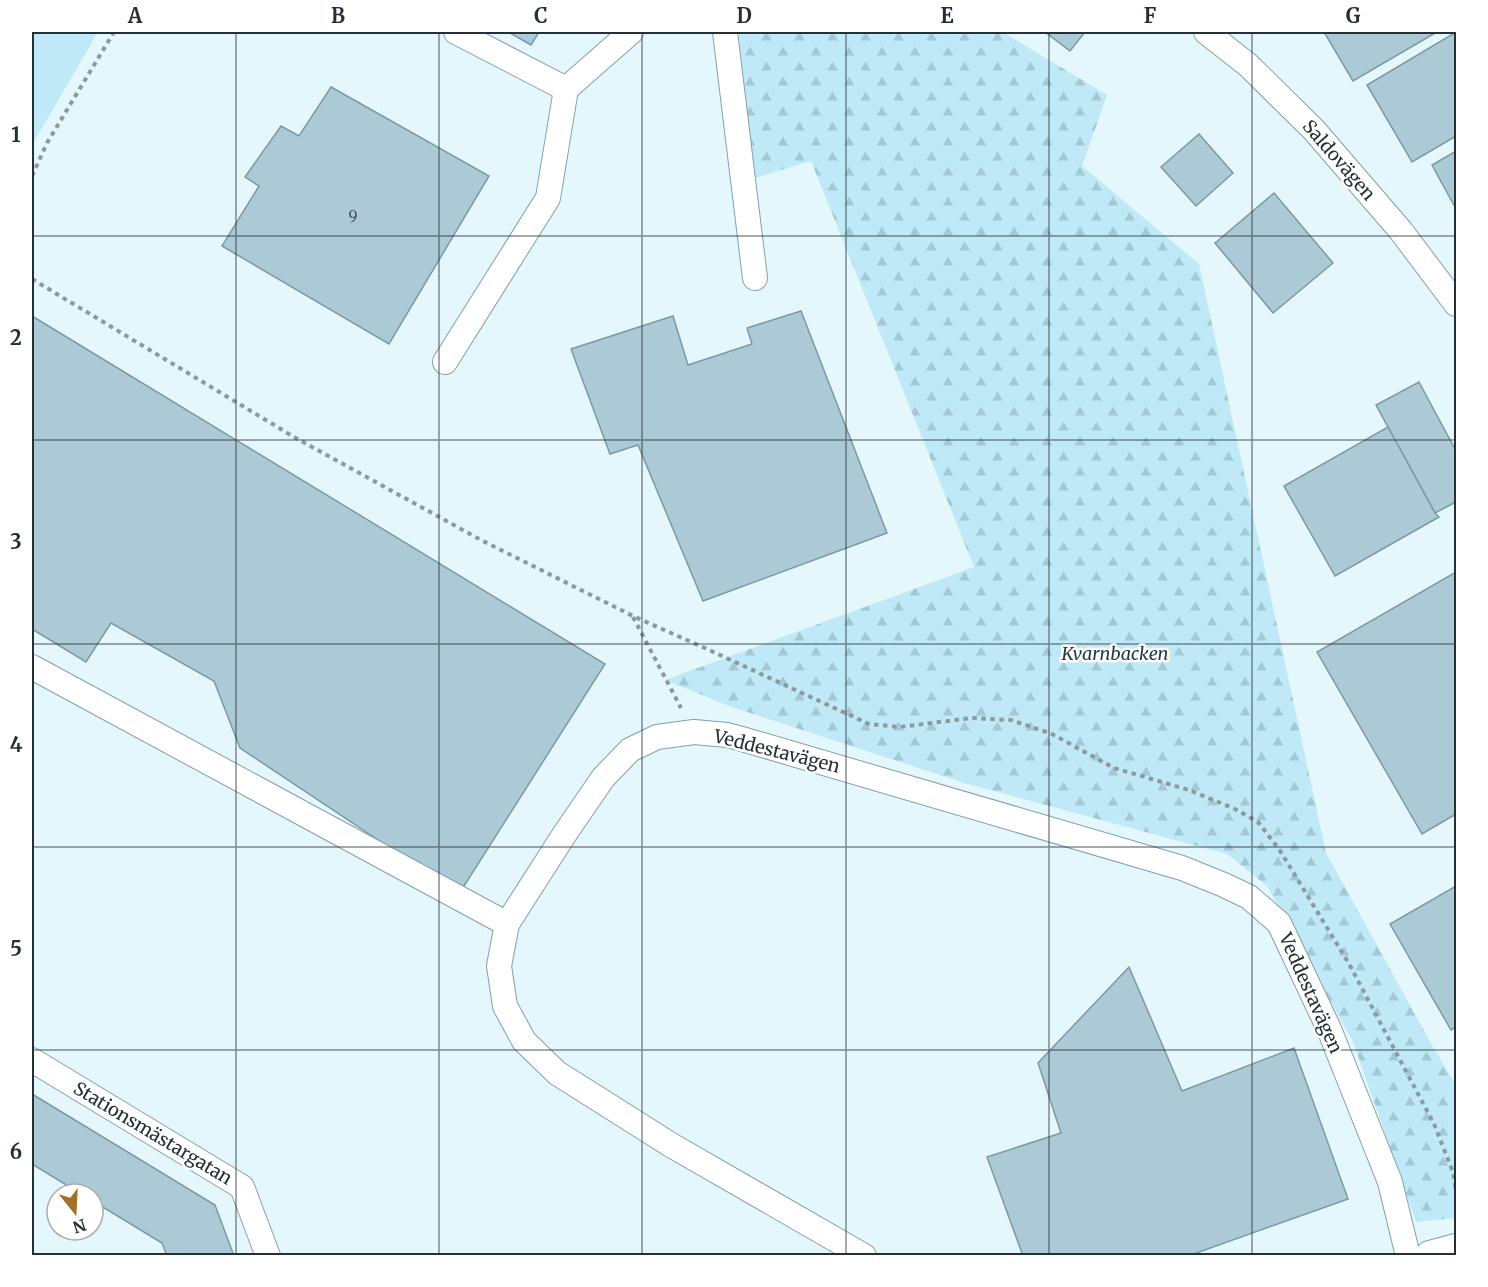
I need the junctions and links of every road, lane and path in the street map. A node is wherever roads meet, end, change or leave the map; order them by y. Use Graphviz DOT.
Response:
graph roads {
  1 [pos="114,32"];
  2 [pos="456,32"];
  3 [pos="631,32"];
  4 [pos="725,32"];
  5 [pos="1206,32"];
  6 [pos="566,89"];
  7 [pos="32,176"];
  8 [pos="755,278"];
  9 [pos="32,279"];
  10 [pos="1456,304"];
  11 [pos="445,362"];
  12 [pos="633,616"];
  13 [pos="32,666"];
  14 [pos="694,732"];
  15 [pos="507,924"];
  16 [pos="32,1060"];
  17 [pos="1456,1190"];
  18 [pos="1456,1249"];
  19 [pos="268,1256"];
  20 [pos="864,1256"];
  21 [pos="1408,1256"];
  22 [pos="1431,1256"];
  1 -- 7 [label="path"];
  2 -- 6 [label="street"];
  3 -- 6 [label="street"];
  4 -- 8 [label="street"];
  5 -- 10 [label="street, Saldovägen"];
  6 -- 11 [label="street"];
  9 -- 12 [label="path"];
  12 -- 14 [label="path"];
  12 -- 17 [label="path"];
  13 -- 15 [label="street"];
  14 -- 15 [label="street, Veddestavägen"];
  14 -- 21 [label="street, Veddestavägen"];
  15 -- 20 [label="street, Veddestavägen"];
  16 -- 19 [label="street, Stationsmästargatan"];
  18 -- 22 [label="street"];
}
